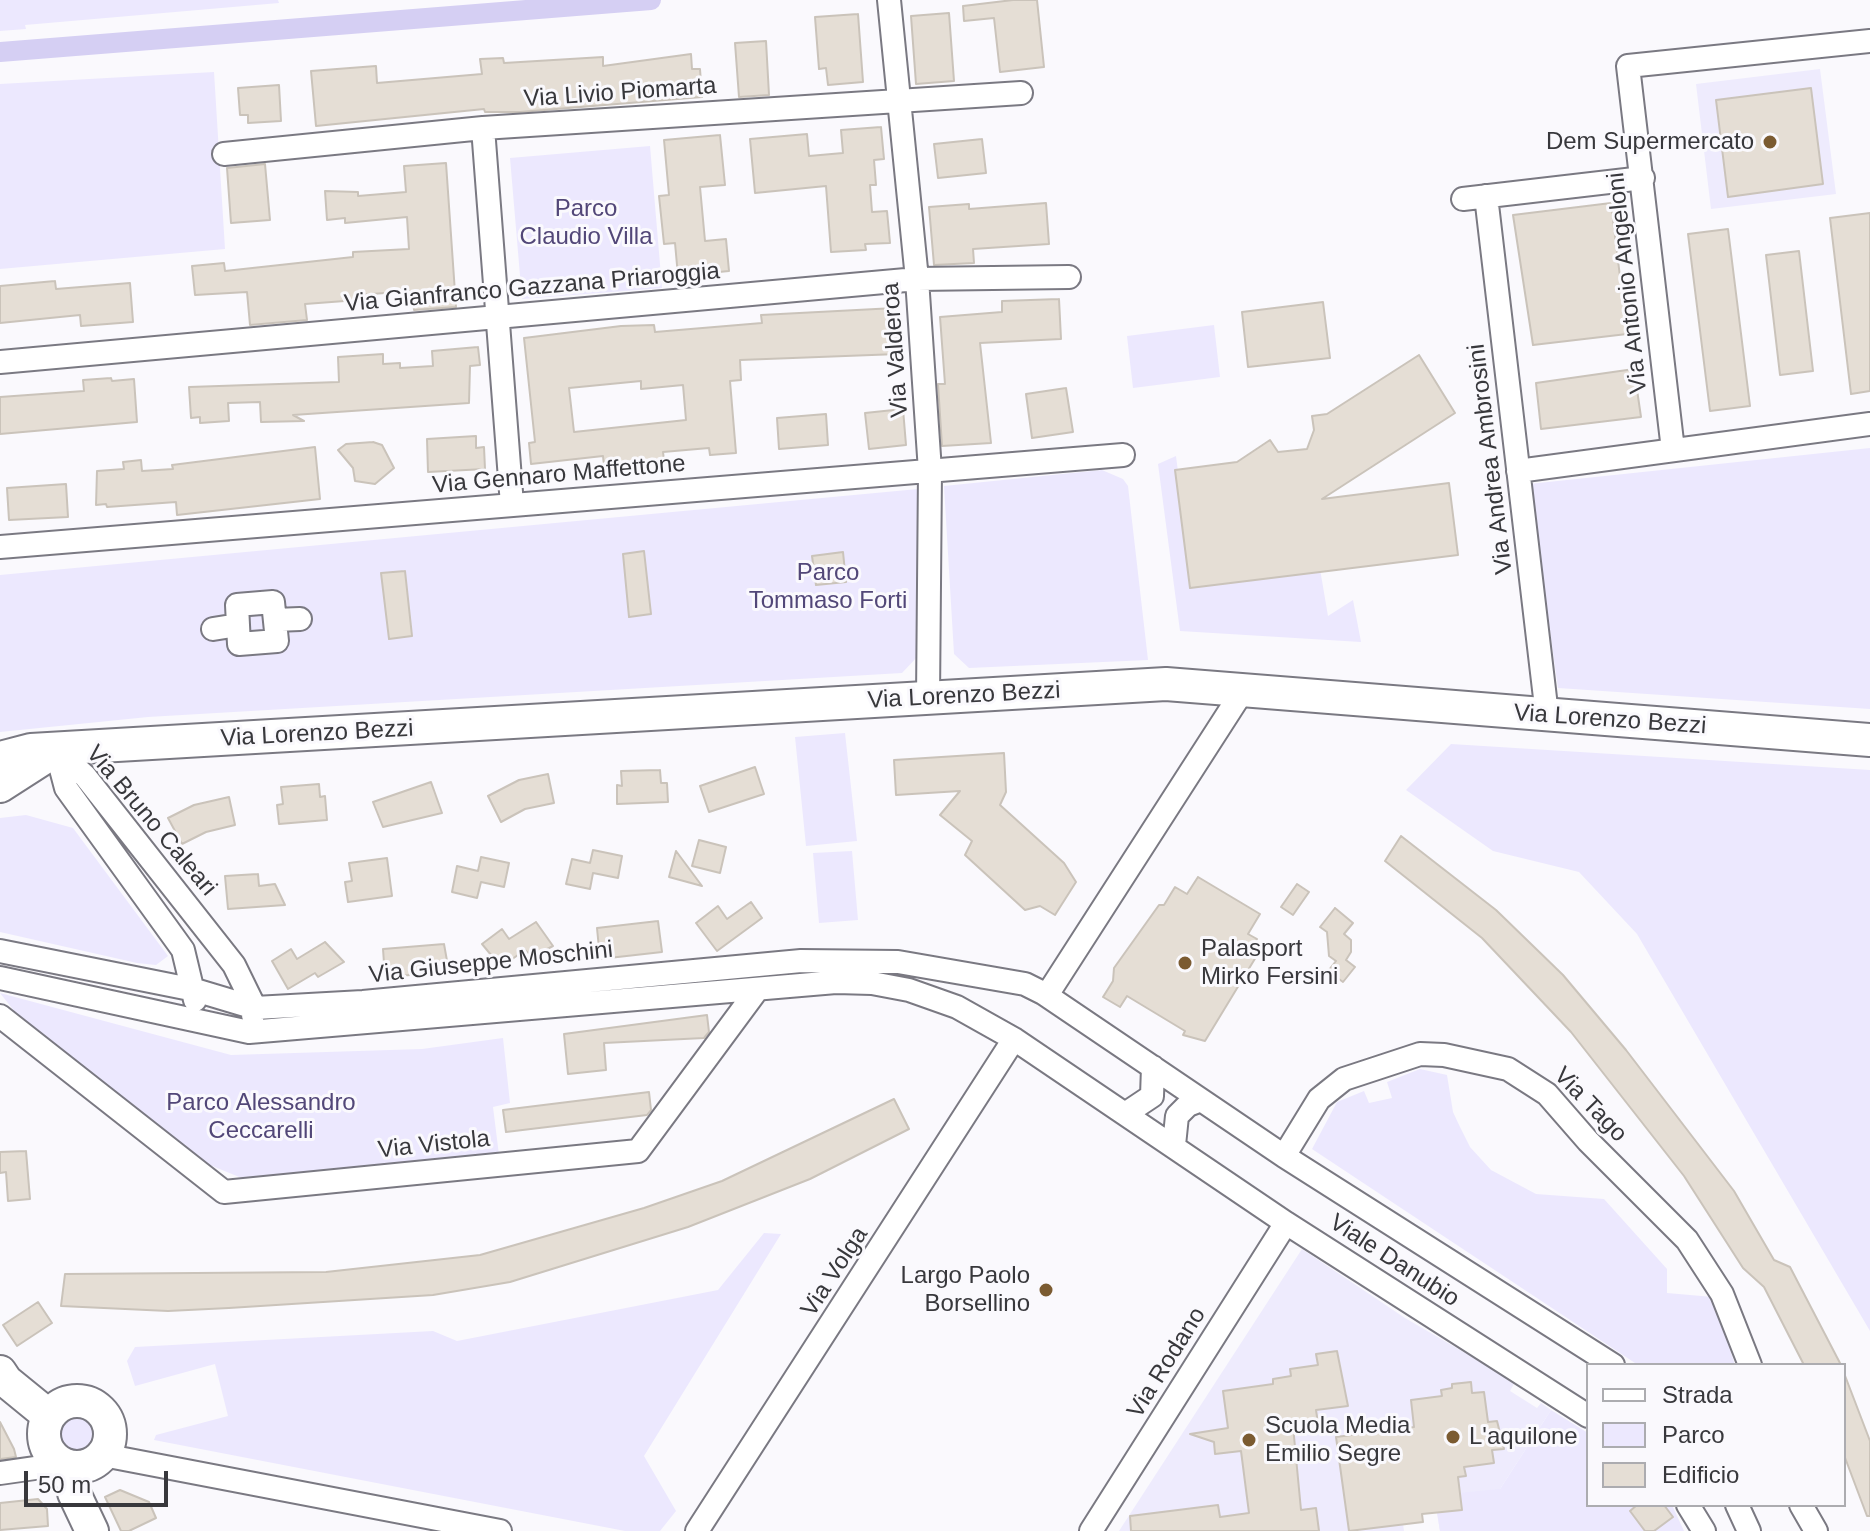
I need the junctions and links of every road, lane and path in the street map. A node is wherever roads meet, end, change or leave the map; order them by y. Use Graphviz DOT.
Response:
graph roads {
  1 [pos="889,0"];
  2 [pos="1870,41"];
  3 [pos="1021,93"];
  4 [pos="899,101"];
  5 [pos="483,128"];
  6 [pos="224,154"];
  7 [pos="1643,178"];
  8 [pos="1486,196"];
  9 [pos="1463,199"];
  10 [pos="1069,277"];
  11 [pos="917,279"];
  12 [pos="498,317"];
  13 [pos="0,362"];
  14 [pos="1870,424"];
  15 [pos="1673,450"];
  16 [pos="1123,455"];
  17 [pos="930,471"];
  18 [pos="1518,471"];
  19 [pos="512,505"];
  20 [pos="0,547"];
  21 [pos="300,619"];
  22 [pos="213,629"];
  23 [pos="1242,692"];
  24 [pos="928,698"];
  25 [pos="1547,715"];
  26 [pos="1870,740"];
  27 [pos="56,750"];
  28 [pos="0,758"];
  29 [pos="0,786"];
  30 [pos="0,951"];
  31 [pos="991,977"];
  32 [pos="0,978"];
  33 [pos="195,990"];
  34 [pos="757,990"];
  35 [pos="1047,995"];
  36 [pos="255,1008"];
  37 [pos="0,1016"];
  38 [pos="981,1019"];
  39 [pos="196,1022"];
  40 [pos="249,1032"];
  41 [pos="1014,1039"];
  42 [pos="1153,1067"];
  43 [pos="1201,1100"];
  44 [pos="1128,1112"];
  45 [pos="1174,1145"];
  46 [pos="1284,1156"];
  47 [pos="1286,1223"];
  48 [pos="1610,1363"];
  49 [pos="1749,1363"];
  50 [pos="0,1372"];
  51 [pos="1586,1415"];
  52 [pos="49,1416"];
  53 [pos="103,1455"];
  54 [pos="67,1466"];
  55 [pos="0,1473"];
  56 [pos="1689,1507"];
  57 [pos="1738,1507"];
  58 [pos="1802,1507"];
  59 [pos="92,1531"];
  60 [pos="500,1531"];
  61 [pos="697,1531"];
  62 [pos="1091,1531"];
  63 [pos="1704,1531"];
  64 [pos="1749,1531"];
  65 [pos="1816,1531"];
  1 -- 4 [label="street, Via Valderoa"];
  2 -- 7 [label="street, Via Antonio Angeloni"];
  3 -- 4 [label="street, Via Livio Piomarta"];
  4 -- 5 [label="street, Via Livio Piomarta"];
  4 -- 11 [label="street, Via Valderoa"];
  5 -- 6 [label="street, Via Livio Piomarta"];
  5 -- 12 [label="street"];
  7 -- 8 [label="street"];
  7 -- 15 [label="street, Via Antonio Angeloni"];
  8 -- 9 [label="street"];
  8 -- 18 [label="street, Via Andrea Ambrosini"];
  10 -- 11 [label="street, Via Gianfranco Gazzana Priaroggia"];
  11 -- 12 [label="street, Via Gianfranco Gazzana Priaroggia"];
  11 -- 17 [label="street, Via Valderoa"];
  12 -- 13 [label="street, Via Gianfranco Gazzana Priaroggia"];
  12 -- 19 [label="street"];
  14 -- 15 [label="street"];
  15 -- 18 [label="street"];
  16 -- 17 [label="street, Via Gennaro Maffettone"];
  17 -- 19 [label="street, Via Gennaro Maffettone"];
  17 -- 24 [label="street, Via Valderoa"];
  18 -- 25 [label="street, Via Andrea Ambrosini"];
  19 -- 20 [label="street, Via Gennaro Maffettone"];
  21 -- 22 [label="street"];
  23 -- 24 [label="street, Via Lorenzo Bezzi"];
  23 -- 25 [label="street, Via Lorenzo Bezzi"];
  23 -- 35 [label="street"];
  24 -- 27 [label="street, Via Lorenzo Bezzi"];
  25 -- 26 [label="street, Via Lorenzo Bezzi"];
  27 -- 28 [label="street, Via Lorenzo Bezzi"];
  27 -- 29 [label="street, Via Lorenzo Bezzi"];
  27 -- 33 [label="street, Via Bruno Caleari"];
  27 -- 36 [label="street, Via Bruno Caleari"];
  30 -- 33 [label="street, Via Giuseppe Moschini"];
  31 -- 35 [label="street, Viale Danubio"];
  31 -- 36 [label="street, Via Giuseppe Moschini"];
  31 -- 38 [label="street"];
  32 -- 39 [label="street, Via Giuseppe Moschini"];
  33 -- 36 [label="street, Via Giuseppe Moschini"];
  33 -- 39 [label="street, Via Bruno Caleari"];
  34 -- 37 [label="street, Via Vistola"];
  34 -- 38 [label="street, Via Giuseppe Moschini"];
  34 -- 40 [label="street, Via Giuseppe Moschini"];
  35 -- 42 [label="street, Viale Danubio"];
  36 -- 40 [label="street"];
  38 -- 41 [label="street, Viale Danubio"];
  39 -- 40 [label="street, Via Giuseppe Moschini"];
  41 -- 44 [label="street, Viale Danubio"];
  41 -- 61 [label="street, Via Volga"];
  42 -- 43 [label="street, Viale Danubio"];
  42 -- 44 [label="street"];
  43 -- 45 [label="street"];
  43 -- 46 [label="street, Viale Danubio"];
  44 -- 45 [label="street, Viale Danubio"];
  45 -- 47 [label="street, Viale Danubio"];
  46 -- 48 [label="street, Viale Danubio"];
  46 -- 49 [label="street, Via Tago"];
  47 -- 51 [label="street, Viale Danubio"];
  47 -- 62 [label="street, Via Rodano"];
  50 -- 52 [label="street"];
  52 -- 53 [label="street"];
  52 -- 54 [label="street"];
  53 -- 54 [label="street"];
  53 -- 60 [label="street"];
  54 -- 55 [label="street"];
  54 -- 59 [label="street"];
  56 -- 63 [label="street"];
  57 -- 64 [label="street"];
  58 -- 65 [label="street"];
}
